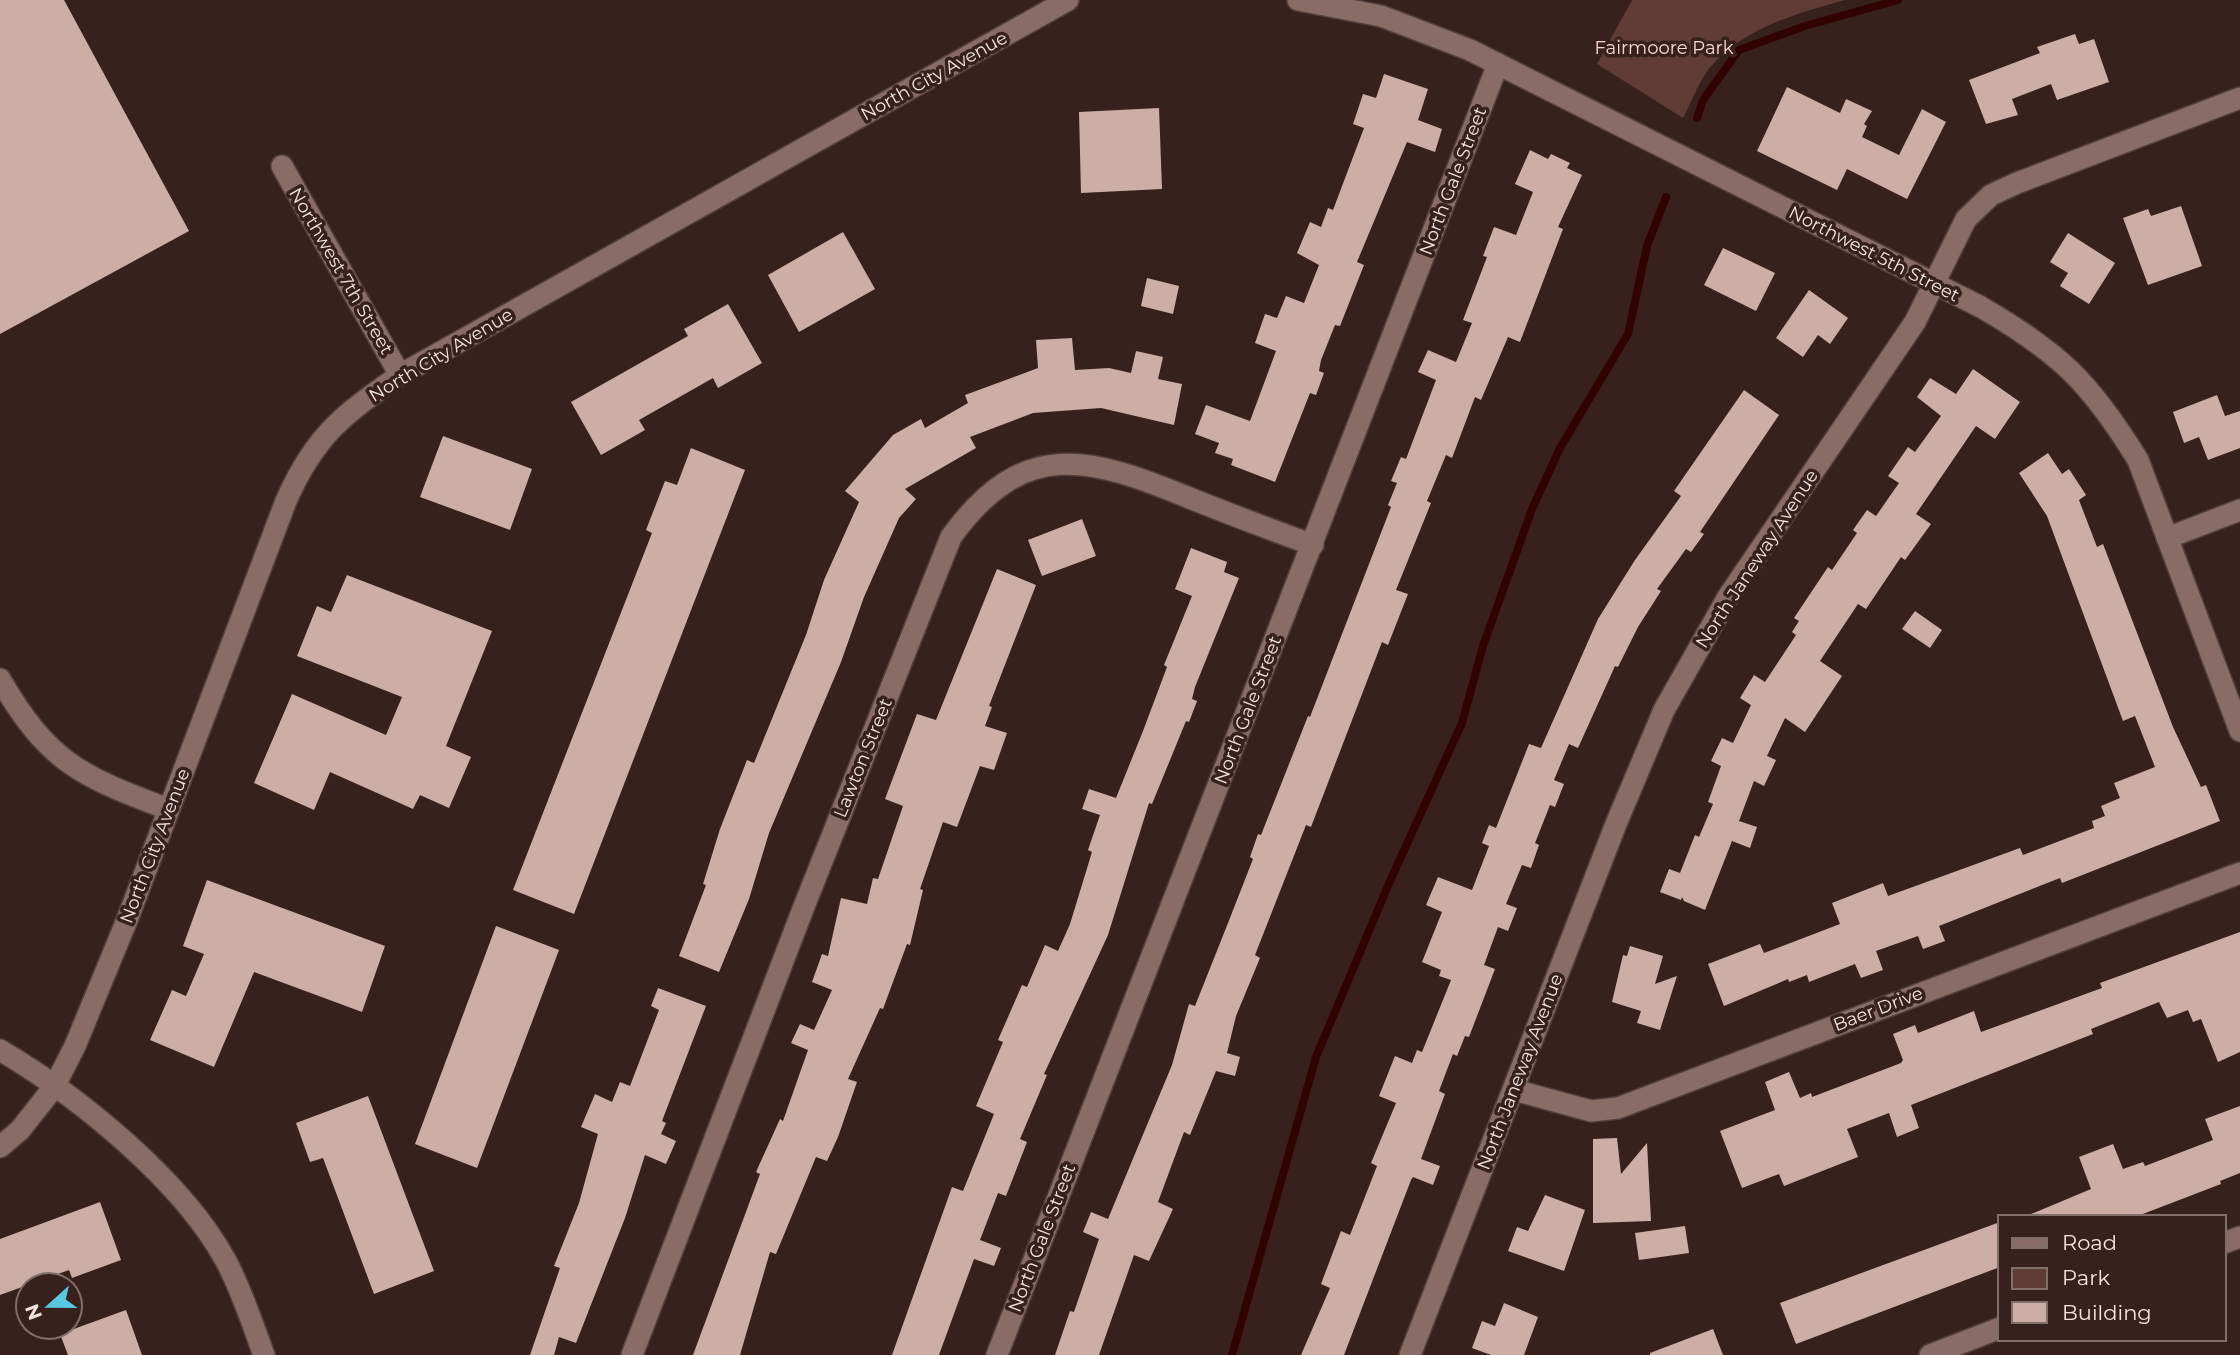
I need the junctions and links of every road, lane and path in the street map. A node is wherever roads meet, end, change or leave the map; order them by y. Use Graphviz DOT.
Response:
graph roads {
  1 [pos="1068,0"];
  2 [pos="1298,0"];
  3 [pos="1498,64"];
  4 [pos="2240,98"];
  5 [pos="282,166"];
  6 [pos="1934,284"];
  7 [pos="400,375"];
  8 [pos="2240,510"];
  9 [pos="2167,538"];
  10 [pos="1313,545"];
  11 [pos="0,679"];
  12 [pos="2240,731"];
  13 [pos="168,809"];
  14 [pos="2240,873"];
  15 [pos="0,1050"];
  16 [pos="54,1087"];
  17 [pos="1514,1090"];
  18 [pos="0,1147"];
  19 [pos="1998,1329"];
  20 [pos="264,1355"];
  21 [pos="632,1355"];
  22 [pos="997,1355"];
  23 [pos="1410,1355"];
  24 [pos="1930,1355"];
  1 -- 7 [label="street, North City Avenue"];
  2 -- 3 [label="street, Northwest 5th Street"];
  3 -- 6 [label="street, Northwest 5th Street"];
  3 -- 10 [label="street, North Gale Street"];
  4 -- 6 [label="street, North Janeway Avenue"];
  5 -- 7 [label="street, Northwest 7th Street"];
  6 -- 9 [label="street, Northwest 5th Street"];
  6 -- 17 [label="street, North Janeway Avenue"];
  7 -- 13 [label="street, North City Avenue"];
  8 -- 9 [label="street"];
  9 -- 12 [label="street, Northwest 5th Street"];
  10 -- 21 [label="street, Lawton Street"];
  10 -- 22 [label="street, North Gale Street"];
  11 -- 13 [label="street"];
  13 -- 16 [label="street, North City Avenue"];
  14 -- 17 [label="street, Baer Drive"];
  15 -- 16 [label="street"];
  16 -- 18 [label="street, North City Avenue"];
  16 -- 20 [label="street"];
  17 -- 23 [label="street, North Janeway Avenue"];
  19 -- 24 [label="street"];
}
